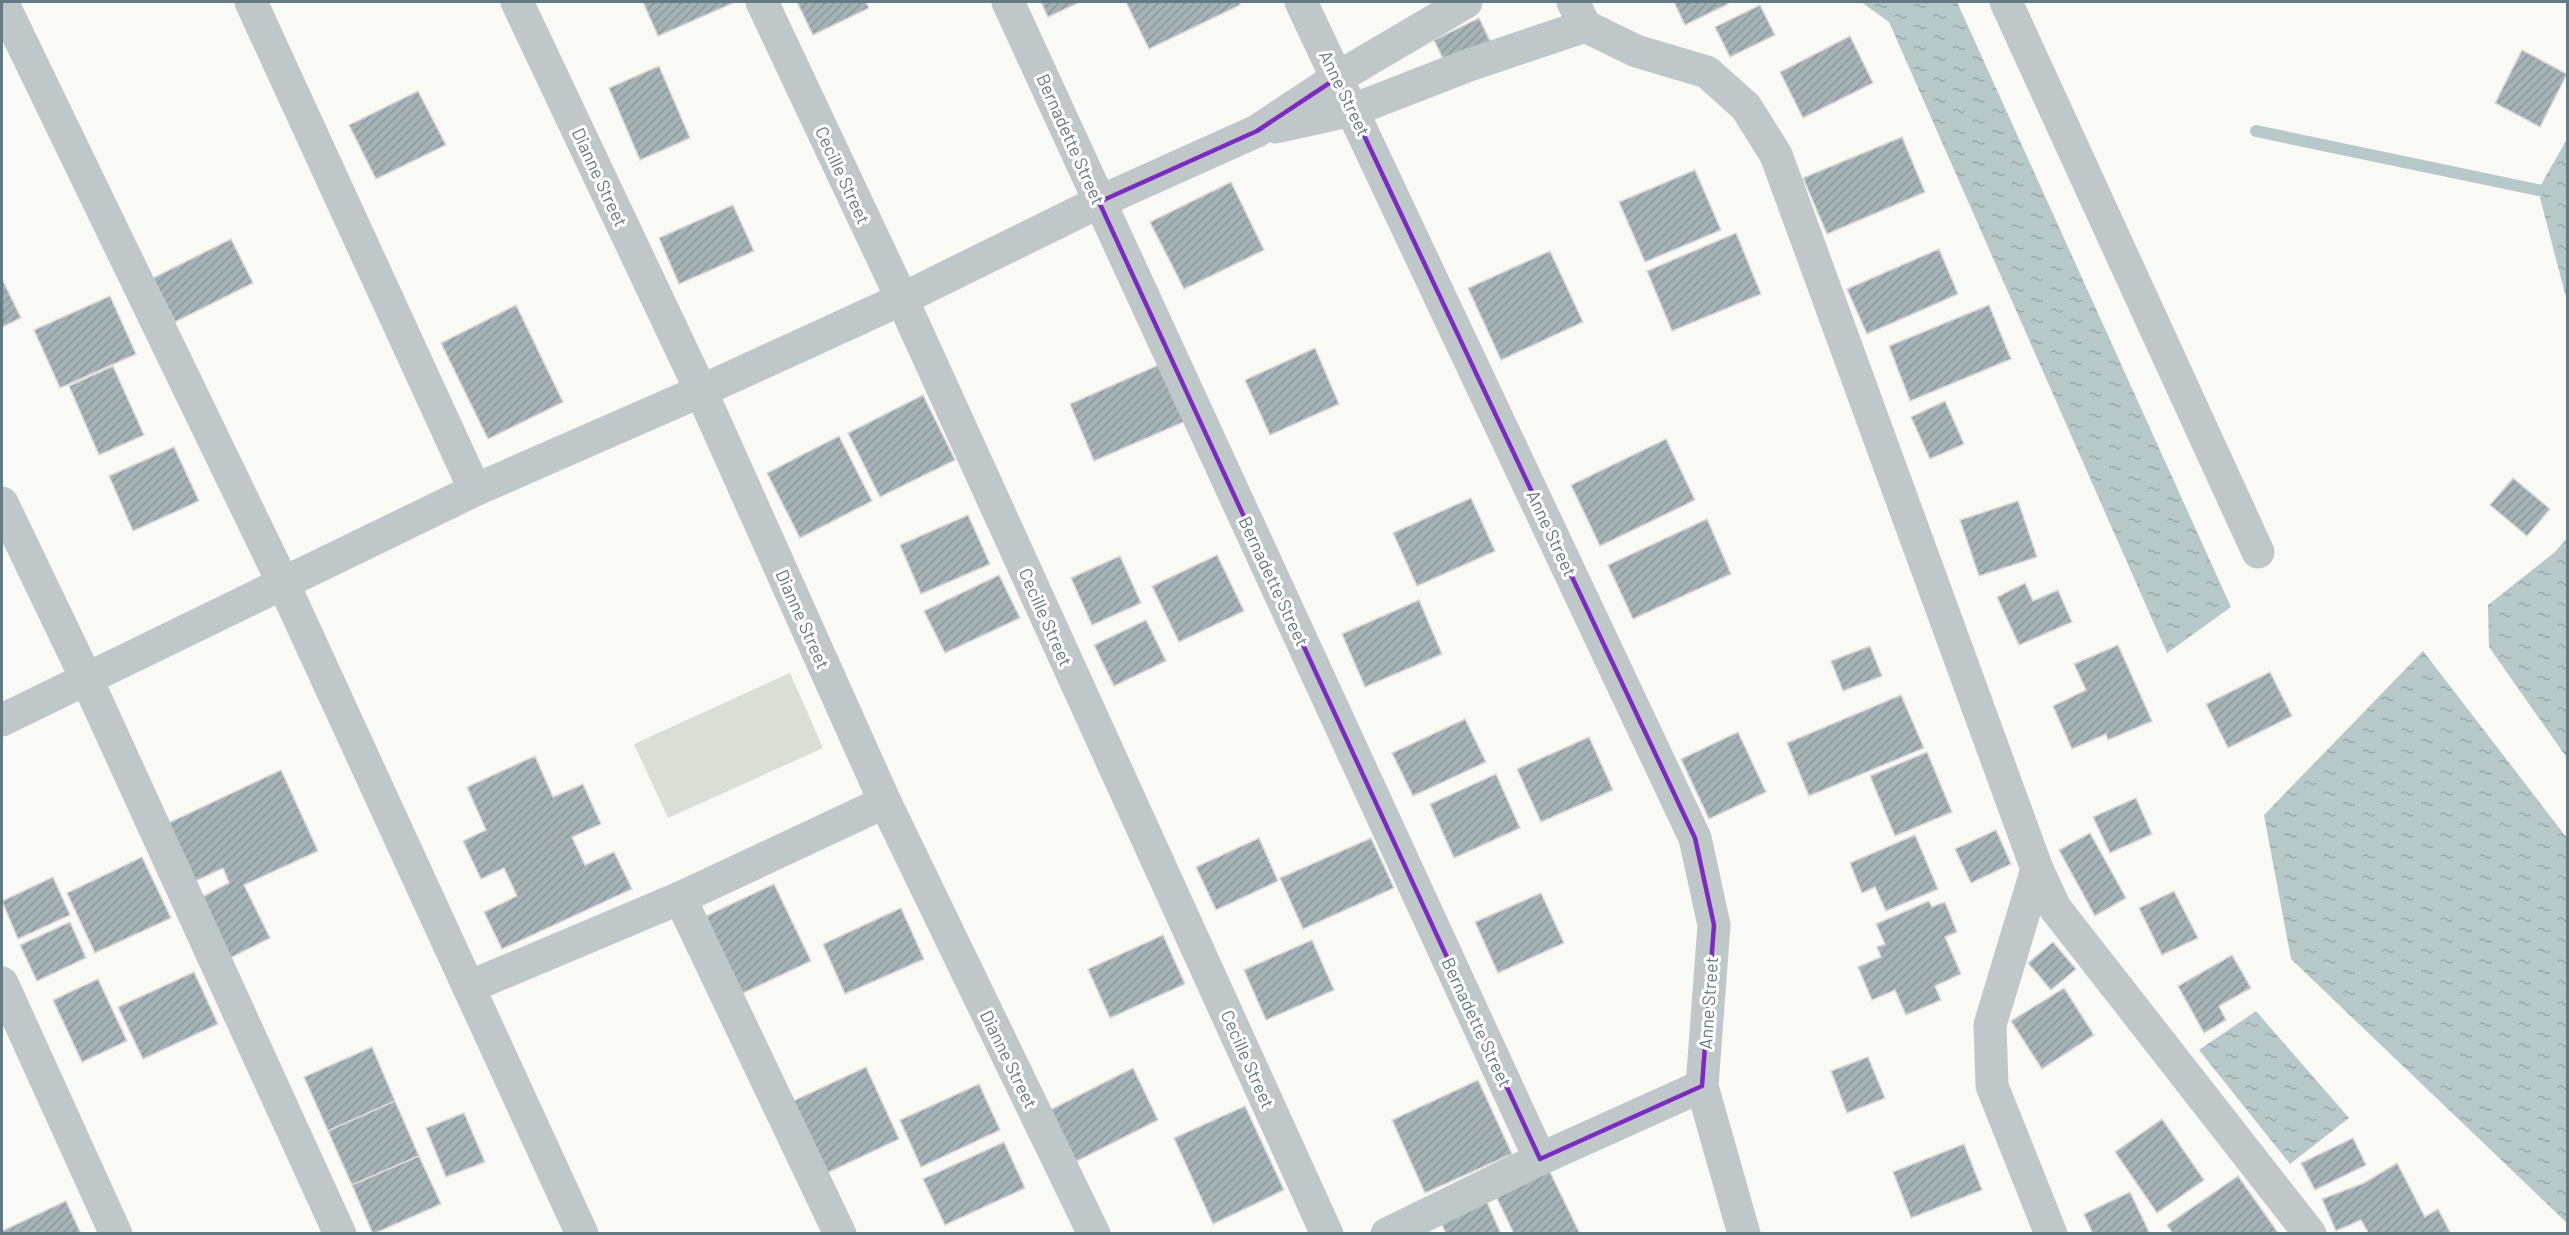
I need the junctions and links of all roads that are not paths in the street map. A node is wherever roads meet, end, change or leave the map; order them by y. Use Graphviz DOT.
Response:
graph roads {
  1 [pos="2,2"];
  2 [pos="251,2"];
  3 [pos="517,2"];
  4 [pos="762,2"];
  5 [pos="1008,2"];
  6 [pos="1301,2"];
  7 [pos="1466,2"];
  8 [pos="2006,2"];
  9 [pos="1579,14"];
  10 [pos="1337,78"];
  11 [pos="1353,110"];
  12 [pos="1257,131"];
  13 [pos="1099,202"];
  14 [pos="902,299"];
  15 [pos="701,391"];
  16 [pos="475,490"];
  17 [pos="2,503"];
  18 [pos="2258,552"];
  19 [pos="283,583"];
  20 [pos="87,680"];
  21 [pos="2,720"];
  22 [pos="885,802"];
  23 [pos="2037,869"];
  24 [pos="680,898"];
  25 [pos="2,983"];
  26 [pos="469,987"];
  27 [pos="1702,1086"];
  28 [pos="1540,1159"];
  29 [pos="116,1233"];
  30 [pos="340,1233"];
  31 [pos="582,1233"];
  32 [pos="840,1233"];
  33 [pos="1094,1233"];
  34 [pos="1327,1233"];
  35 [pos="1388,1233"];
  36 [pos="1744,1233"];
  37 [pos="2051,1233"];
  38 [pos="2310,1233"];
  1 -- 19 [label="street"];
  2 -- 16 [label="street"];
  3 -- 15 [label="street, Dianne Street"];
  4 -- 14 [label="street, Cecille Street"];
  5 -- 13 [label="street, Bernadette Street"];
  6 -- 10 [label="street, Anne Street"];
  7 -- 10 [label="street"];
  8 -- 18 [label="street"];
  9 -- 11 [label="street"];
  9 -- 23 [label="street"];
  10 -- 11 [label="street, Anne Street"];
  10 -- 12 [label="street"];
  11 -- 12 [label="street"];
  11 -- 27 [label="street, Anne Street"];
  12 -- 13 [label="street"];
  13 -- 14 [label="street"];
  13 -- 28 [label="street, Bernadette Street"];
  14 -- 15 [label="street"];
  14 -- 34 [label="street, Cecille Street"];
  15 -- 16 [label="street"];
  15 -- 22 [label="street, Dianne Street"];
  16 -- 19 [label="street"];
  17 -- 20 [label="street"];
  19 -- 20 [label="street"];
  19 -- 26 [label="street"];
  20 -- 21 [label="street"];
  20 -- 30 [label="street"];
  22 -- 24 [label="street"];
  22 -- 33 [label="street, Dianne Street"];
  23 -- 37 [label="street"];
  23 -- 38 [label="street"];
  24 -- 26 [label="street"];
  24 -- 32 [label="street"];
  25 -- 29 [label="street"];
  26 -- 31 [label="street"];
  27 -- 28 [label="street"];
  27 -- 36 [label="street, Anne Street"];
  28 -- 35 [label="street"];
}
